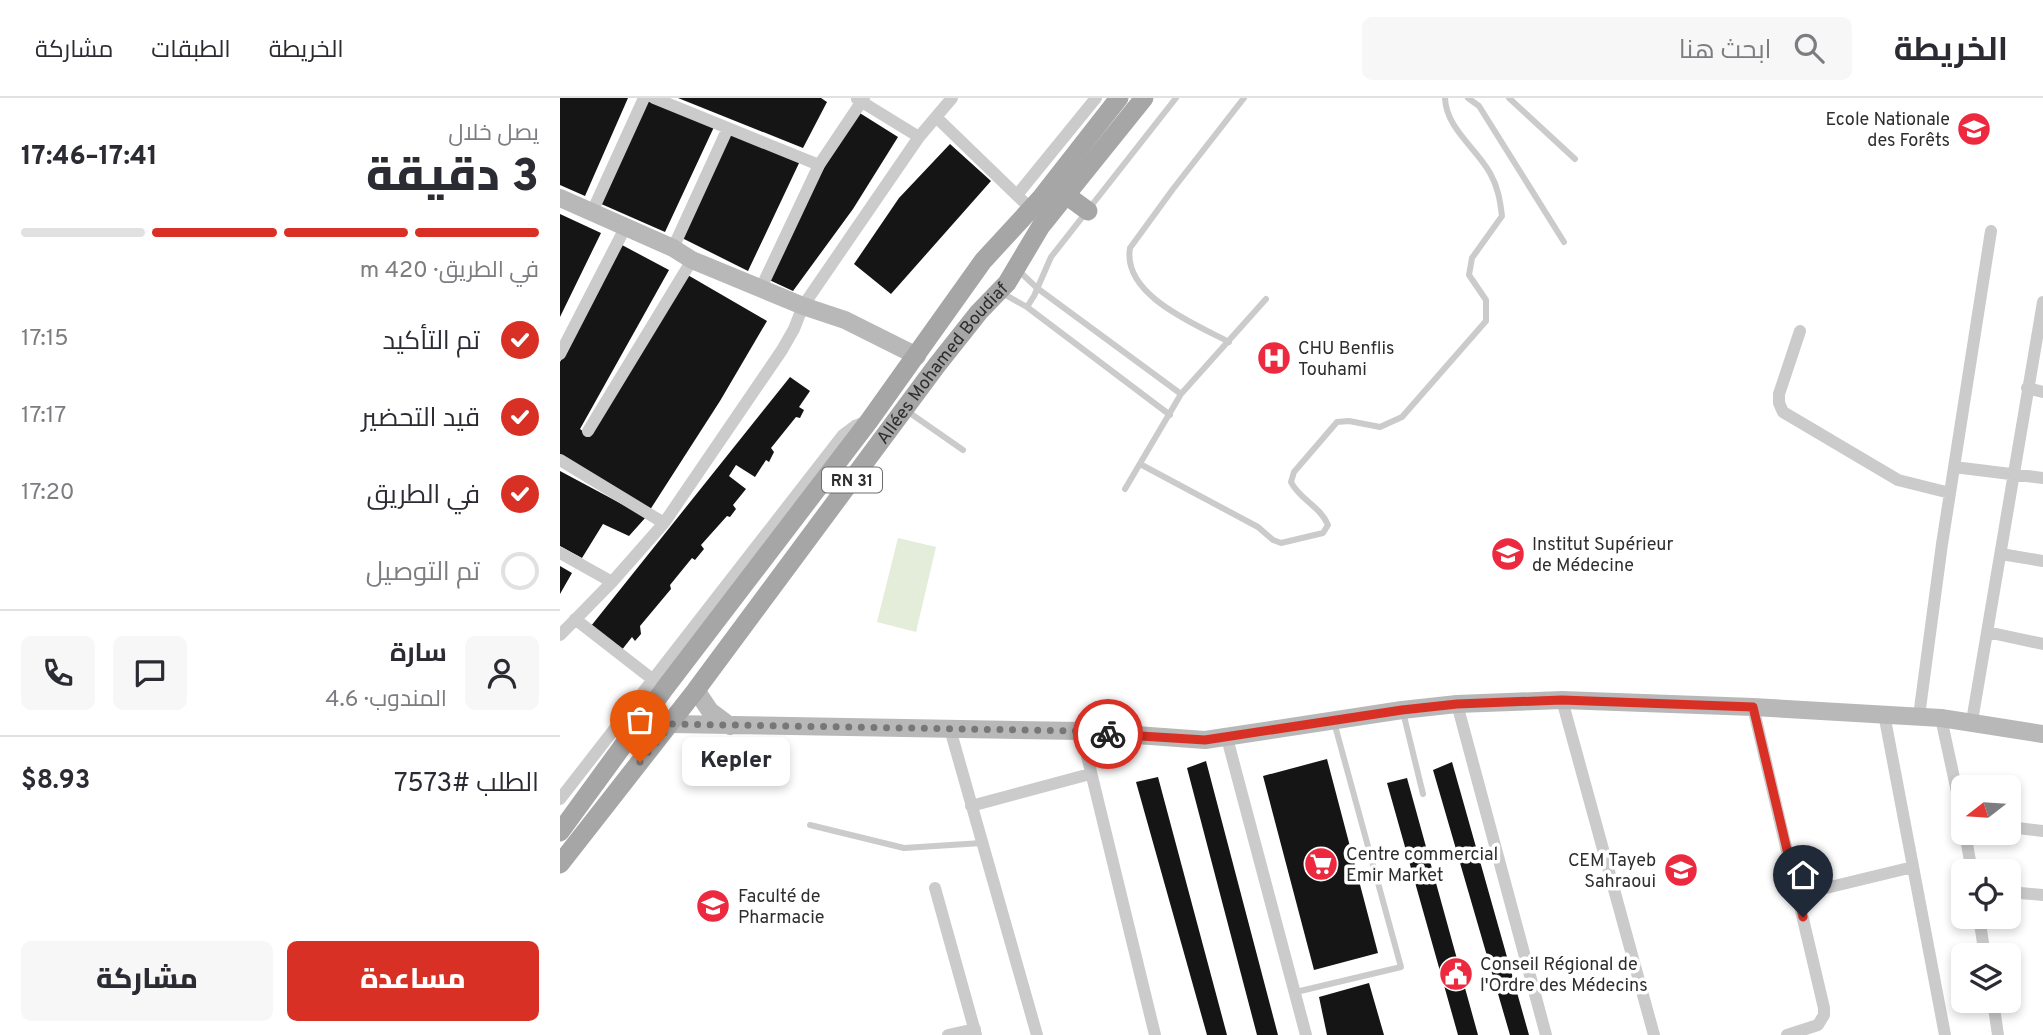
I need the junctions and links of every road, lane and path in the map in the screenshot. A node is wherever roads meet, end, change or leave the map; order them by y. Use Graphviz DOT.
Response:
graph roads {
  1 [pos="643,98"];
  2 [pos="654,98"];
  3 [pos="952,98"];
  4 [pos="1096,98"];
  5 [pos="1119,98"];
  6 [pos="1144,98"];
  7 [pos="1176,98"];
  8 [pos="1244,98"];
  9 [pos="1445,98"];
  10 [pos="1468,98"];
  11 [pos="1509,98"];
  12 [pos="860,99"];
  13 [pos="936,117"];
  14 [pos="728,128"];
  15 [pos="919,137"];
  16 [pos="1575,159"];
  17 [pos="819,165"];
  18 [pos="1066,195"];
  19 [pos="560,198"];
  20 [pos="1024,202"];
  21 [pos="1087,211"];
  22 [pos="592,212"];
  23 [pos="625,228"];
  24 [pos="1991,231"];
  25 [pos="1564,242"];
  26 [pos="673,248"];
  27 [pos="995,249"];
  28 [pos="692,260"];
  29 [pos="1016,268"];
  30 [pos="973,276"];
  31 [pos="761,288"];
  32 [pos="1037,288"];
  33 [pos="1000,292"];
  34 [pos="1266,299"];
  35 [pos="803,306"];
  36 [pos="1027,307"];
  37 [pos="2042,308"];
  38 [pos="1800,331"];
  39 [pos="1229,342"];
  40 [pos="560,354"];
  41 [pos="916,356"];
  42 [pos="2027,388"];
  43 [pos="2043,392"];
  44 [pos="1181,394"];
  45 [pos="904,409"];
  46 [pos="1170,415"];
  47 [pos="589,431"];
  48 [pos="963,450"];
  49 [pos="560,460"];
  50 [pos="1140,464"];
  51 [pos="1954,467"];
  52 [pos="2014,474"];
  53 [pos="2043,478"];
  54 [pos="1125,489"];
  55 [pos="1950,493"];
  56 [pos="664,523"];
  57 [pos="560,553"];
  58 [pos="2001,554"];
  59 [pos="2043,561"];
  60 [pos="611,582"];
  61 [pos="575,619"];
  62 [pos="1987,632"];
  63 [pos="560,635"];
  64 [pos="2043,644"];
  65 [pos="659,683"];
  66 [pos="696,690"];
  67 [pos="1562,700"];
  68 [pos="1457,704"];
  69 [pos="1753,707"];
  70 [pos="1402,710"];
  71 [pos="1884,714"];
  72 [pos="1919,716"];
  73 [pos="1941,718"];
  74 [pos="1334,721"];
  75 [pos="1972,722"];
  76 [pos="671,724"];
  77 [pos="730,726"];
  78 [pos="950,729"];
  79 [pos="1081,731"];
  80 [pos="2043,734"];
  81 [pos="1227,738"];
  82 [pos="1090,774"];
  83 [pos="1953,775"];
  84 [pos="1423,794"];
  85 [pos="560,799"];
  86 [pos="971,806"];
  87 [pos="810,825"];
  88 [pos="2021,828"];
  89 [pos="2043,831"];
  90 [pos="560,832"];
  91 [pos="982,843"];
  92 [pos="560,864"];
  93 [pos="1913,867"];
  94 [pos="935,888"];
  95 [pos="2021,893"];
  96 [pos="1797,895"];
  97 [pos="2043,895"];
  98 [pos="1296,992"];
  99 [pos="1995,1013"];
  100 [pos="1816,1031"];
  101 [pos="976,1032"];
  102 [pos="948,1035"];
  103 [pos="1037,1035"];
  104 [pos="1155,1035"];
  105 [pos="1306,1035"];
  106 [pos="1546,1035"];
  107 [pos="1654,1035"];
  108 [pos="1787,1035"];
  109 [pos="1945,1035"];
  110 [pos="1998,1035"];
  1 -- 22 [label="street"];
  2 -- 14 [label="street"];
  3 -- 13 [label="street"];
  4 -- 20 [label="street"];
  5 -- 20 [label="main road, Allées Mohamed Boudiaf / RN 31"];
  6 -- 18 [label="main road, Allées Mohamed Boudiaf / RN 31"];
  7 -- 21 [label="lane"];
  8 -- 39 [label="lane"];
  9 -- 50 [label="lane"];
  10 -- 25 [label="lane"];
  11 -- 16 [label="lane"];
  12 -- 15 [label="street"];
  12 -- 17 [label="street"];
  13 -- 15 [label="street"];
  13 -- 20 [label="street"];
  14 -- 17 [label="street"];
  14 -- 26 [label="street"];
  15 -- 35 [label="street"];
  17 -- 31 [label="street"];
  18 -- 21 [label="main road"];
  18 -- 29 [label="main road, Allées Mohamed Boudiaf / RN 31"];
  19 -- 22 [label="street"];
  20 -- 27 [label="main road, Allées Mohamed Boudiaf / RN 31"];
  21 -- 32 [label="lane"];
  22 -- 23 [label="street"];
  23 -- 26 [label="street"];
  23 -- 40 [label="street"];
  24 -- 51 [label="street"];
  26 -- 28 [label="street"];
  27 -- 29 [label="main road"];
  27 -- 30 [label="main road, Allées Mohamed Boudiaf / RN 31"];
  28 -- 31 [label="street"];
  28 -- 47 [label="street"];
  29 -- 32 [label="lane"];
  29 -- 33 [label="main road, Allées Mohamed Boudiaf / RN 31"];
  30 -- 33 [label="main road"];
  30 -- 41 [label="main road, Allées Mohamed Boudiaf / RN 31"];
  31 -- 35 [label="street"];
  32 -- 36 [label="lane"];
  32 -- 44 [label="lane"];
  33 -- 36 [label="lane"];
  33 -- 45 [label="main road, Allées Mohamed Boudiaf / RN 31"];
  34 -- 39 [label="lane"];
  35 -- 41 [label="street"];
  35 -- 56 [label="street"];
  36 -- 46 [label="lane"];
  37 -- 42 [label="street"];
  38 -- 55 [label="street"];
  39 -- 44 [label="lane"];
  41 -- 65 [label="main road, Allées Mohamed Boudiaf / RN 31"];
  42 -- 43 [label="street"];
  42 -- 52 [label="street"];
  44 -- 46 [label="lane"];
  45 -- 48 [label="lane"];
  45 -- 66 [label="main road, Allées Mohamed Boudiaf / RN 31"];
  46 -- 50 [label="lane"];
  49 -- 56 [label="street"];
  50 -- 54 [label="lane"];
  51 -- 52 [label="street"];
  51 -- 55 [label="street"];
  52 -- 53 [label="street"];
  52 -- 58 [label="street"];
  55 -- 72 [label="street"];
  56 -- 60 [label="street"];
  57 -- 60 [label="street"];
  58 -- 59 [label="street"];
  58 -- 62 [label="street"];
  60 -- 61 [label="street"];
  61 -- 63 [label="street"];
  61 -- 65 [label="street"];
  62 -- 64 [label="street"];
  62 -- 75 [label="street"];
  65 -- 85 [label="street"];
  65 -- 90 [label="main road, Allées Mohamed Boudiaf / RN 31"];
  66 -- 76 [label="main road, Allées Mohamed Boudiaf / RN 31"];
  66 -- 77 [label="street"];
  67 -- 68 [label="street"];
  67 -- 69 [label="street"];
  67 -- 107 [label="street"];
  68 -- 70 [label="street"];
  68 -- 106 [label="street"];
  69 -- 71 [label="street"];
  69 -- 96 [label="street"];
  70 -- 74 [label="street"];
  70 -- 84 [label="lane"];
  71 -- 72 [label="street"];
  71 -- 93 [label="street"];
  72 -- 73 [label="street"];
  73 -- 75 [label="street"];
  73 -- 83 [label="street"];
  74 -- 81 [label="street"];
  74 -- 98 [label="lane"];
  75 -- 80 [label="street"];
  76 -- 77 [label="street"];
  76 -- 92 [label="main road, Allées Mohamed Boudiaf / RN 31"];
  77 -- 78 [label="street"];
  78 -- 79 [label="street"];
  78 -- 86 [label="street"];
  79 -- 81 [label="street"];
  79 -- 82 [label="street"];
  81 -- 98 [label="street"];
  82 -- 86 [label="street"];
  82 -- 104 [label="street"];
  86 -- 91 [label="street"];
  87 -- 91 [label="lane"];
  88 -- 89 [label="street"];
  91 -- 103 [label="street"];
  93 -- 96 [label="street"];
  93 -- 109 [label="street"];
  94 -- 101 [label="street"];
  95 -- 97 [label="street"];
  96 -- 100 [label="street"];
  98 -- 105 [label="street"];
  99 -- 110 [label="street"];
  100 -- 108 [label="street"];
  101 -- 102 [label="street"];
}
